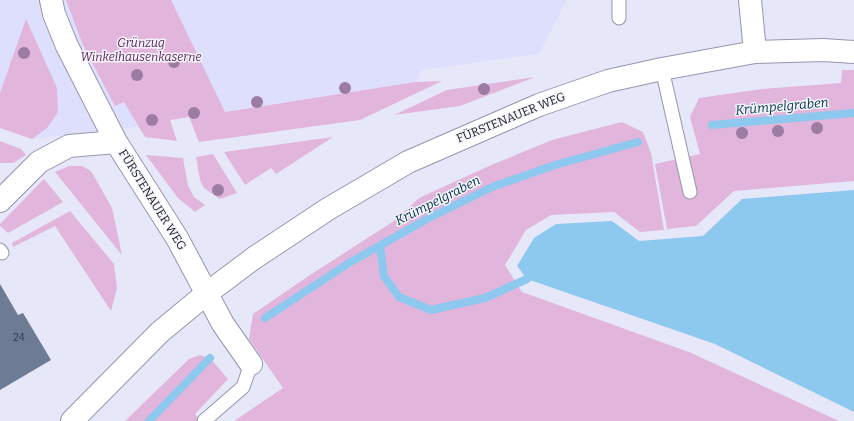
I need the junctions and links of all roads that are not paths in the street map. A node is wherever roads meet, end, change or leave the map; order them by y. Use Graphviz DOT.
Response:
graph roads {
  1 [pos="51,0"];
  2 [pos="619,0"];
  3 [pos="750,0"];
  4 [pos="619,18"];
  5 [pos="755,52"];
  6 [pos="854,52"];
  7 [pos="662,69"];
  8 [pos="116,142"];
  9 [pos="690,192"];
  10 [pos="1,199"];
  11 [pos="206,294"];
  12 [pos="251,364"];
  13 [pos="72,421"];
  14 [pos="204,421"];
  1 -- 8 [label="street"];
  2 -- 4 [label="lane"];
  3 -- 5 [label="street"];
  5 -- 6 [label="street, FÜRSTENAUER WEG"];
  5 -- 7 [label="street, FÜRSTENAUER WEG"];
  7 -- 9 [label="lane"];
  7 -- 11 [label="street, FÜRSTENAUER WEG"];
  8 -- 10 [label="street, FÜRSTENAUER WEG"];
  8 -- 11 [label="street, FÜRSTENAUER WEG"];
  11 -- 12 [label="street"];
  11 -- 13 [label="street, FÜRSTENAUER WEG"];
  12 -- 14 [label="lane"];
}
